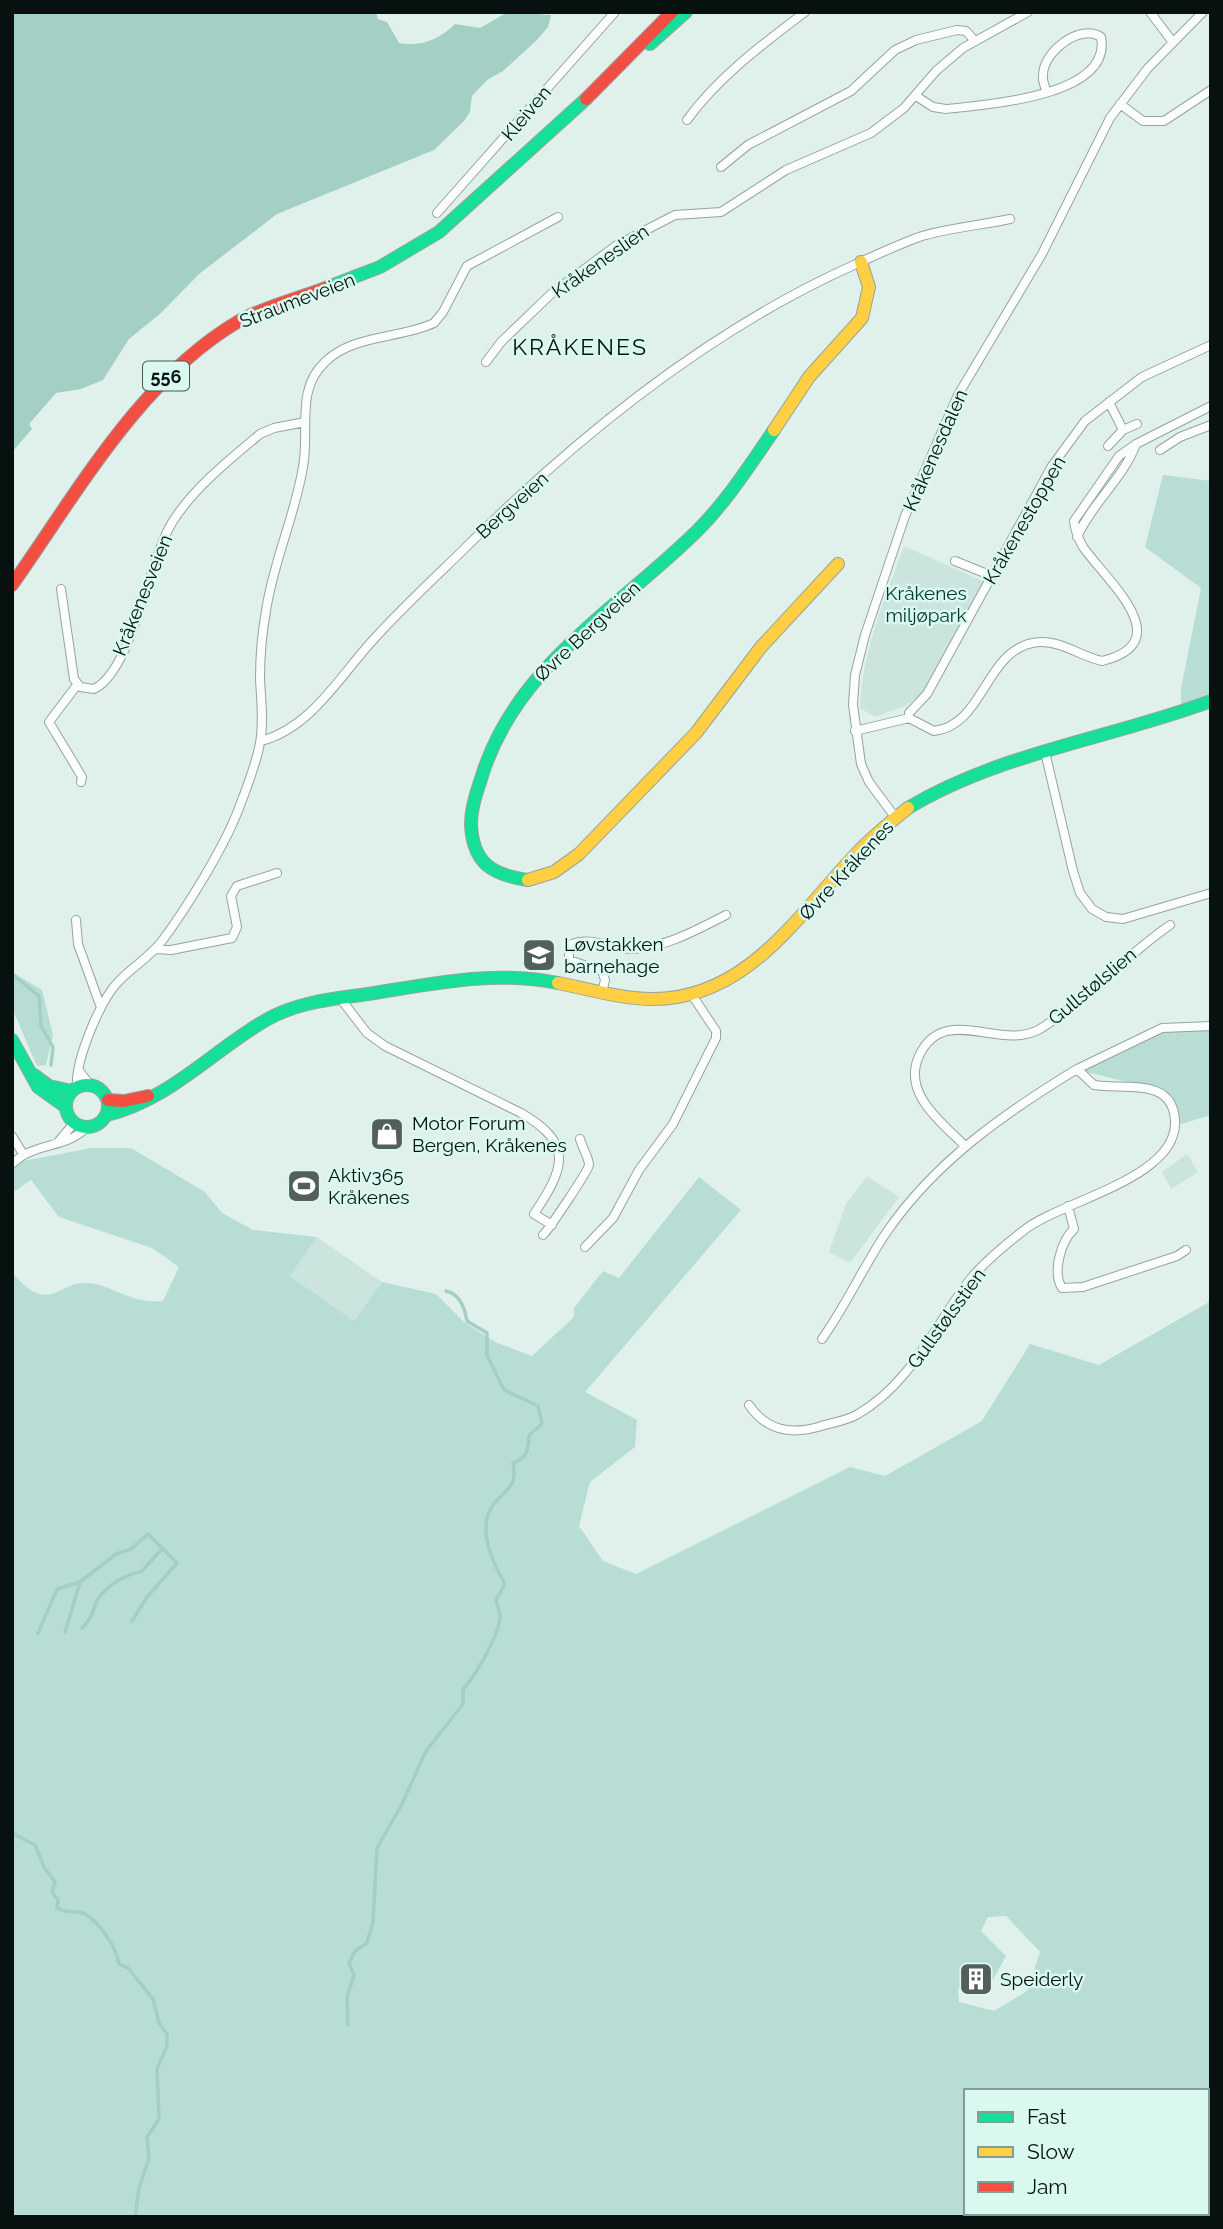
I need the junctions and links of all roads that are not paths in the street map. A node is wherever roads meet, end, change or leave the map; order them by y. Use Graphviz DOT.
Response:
graph roads {
  1 [pos="615,12"];
  2 [pos="672,12"];
  3 [pos="687,12"];
  4 [pos="805,12"];
  5 [pos="1028,12"];
  6 [pos="1150,12"];
  7 [pos="1203,12"];
  8 [pos="974,40"];
  9 [pos="1172,41"];
  10 [pos="627,60"];
  11 [pos="1211,90"];
  12 [pos="1047,92"];
  13 [pos="916,96"];
  14 [pos="1120,104"];
  15 [pos="687,120"];
  16 [pos="721,167"];
  17 [pos="437,213"];
  18 [pos="558,217"];
  19 [pos="1010,219"];
  20 [pos="861,262"];
  21 [pos="1211,345"];
  22 [pos="486,362"];
  23 [pos="1109,402"];
  24 [pos="1211,406"];
  25 [pos="305,422"];
  26 [pos="1137,424"];
  27 [pos="1211,425"];
  28 [pos="1123,430"];
  29 [pos="1108,446"];
  30 [pos="1160,450"];
  31 [pos="955,561"];
  32 [pos="838,564"];
  33 [pos="992,576"];
  34 [pos="12,585"];
  35 [pos="61,589"];
  36 [pos="77,685"];
  37 [pos="1211,701"];
  38 [pos="909,718"];
  39 [pos="855,731"];
  40 [pos="261,741"];
  41 [pos="1045,752"];
  42 [pos="81,782"];
  43 [pos="895,817"];
  44 [pos="276,873"];
  45 [pos="1211,892"];
  46 [pos="726,915"];
  47 [pos="75,920"];
  48 [pos="1170,925"];
  49 [pos="155,949"];
  50 [pos="602,993"];
  51 [pos="692,995"];
  52 [pos="340,998"];
  53 [pos="100,1005"];
  54 [pos="1211,1026"];
  55 [pos="12,1040"];
  56 [pos="1077,1069"];
  57 [pos="28,1070"];
  58 [pos="80,1072"];
  59 [pos="80,1088"];
  60 [pos="162,1092"];
  61 [pos="108,1100"];
  62 [pos="66,1107"];
  63 [pos="107,1115"];
  64 [pos="80,1125"];
  65 [pos="12,1136"];
  66 [pos="580,1139"];
  67 [pos="964,1145"];
  68 [pos="23,1154"];
  69 [pos="12,1164"];
  70 [pos="1068,1206"];
  71 [pos="552,1225"];
  72 [pos="543,1235"];
  73 [pos="585,1247"];
  74 [pos="1186,1250"];
  75 [pos="822,1339"];
  76 [pos="749,1405"];
  1 -- 17 [label="street, Kleiven"];
  2 -- 10 [label="main road, Straumeveien / 556"];
  3 -- 10 [label="main road, Straumeveien / 556"];
  4 -- 15 [label="street"];
  5 -- 8 [label="street, Kråkeneslien"];
  6 -- 9 [label="street"];
  7 -- 9 [label="street, Kråkenesdalen"];
  8 -- 13 [label="street, Kråkeneslien"];
  8 -- 16 [label="street"];
  9 -- 14 [label="street, Kråkenesdalen"];
  10 -- 34 [label="main road, Straumeveien / 556"];
  11 -- 14 [label="street"];
  12 -- 12 [label="street"];
  12 -- 13 [label="street"];
  13 -- 22 [label="street, Kråkeneslien"];
  14 -- 39 [label="street, Kråkenesdalen"];
  18 -- 25 [label="street"];
  19 -- 20 [label="street, Bergveien"];
  20 -- 32 [label="main road, Øvre Bergveien"];
  20 -- 40 [label="street, Bergveien"];
  21 -- 23 [label="street, Kråkenestoppen"];
  23 -- 28 [label="street"];
  23 -- 33 [label="street, Kråkenestoppen"];
  24 -- 38 [label="street"];
  25 -- 36 [label="street, Kråkenesveien"];
  25 -- 40 [label="street"];
  26 -- 28 [label="street"];
  27 -- 30 [label="street"];
  28 -- 29 [label="street"];
  31 -- 33 [label="street"];
  33 -- 38 [label="street, Kråkenestoppen"];
  35 -- 36 [label="street"];
  36 -- 42 [label="street"];
  37 -- 41 [label="main road, Øvre Kråkenes"];
  38 -- 39 [label="street"];
  39 -- 43 [label="street, Kråkenesdalen"];
  40 -- 49 [label="street"];
  41 -- 43 [label="main road, Øvre Kråkenes"];
  41 -- 45 [label="street"];
  43 -- 51 [label="main road, Øvre Kråkenes"];
  44 -- 49 [label="street"];
  46 -- 50 [label="street"];
  47 -- 53 [label="street"];
  48 -- 67 [label="street, Gullstølslien"];
  49 -- 53 [label="street"];
  50 -- 51 [label="main road, Øvre Kråkenes"];
  50 -- 52 [label="main road, Øvre Kråkenes"];
  51 -- 73 [label="street"];
  52 -- 60 [label="main road, Øvre Kråkenes"];
  52 -- 71 [label="street"];
  53 -- 58 [label="street"];
  54 -- 56 [label="street"];
  55 -- 57 [label="main road"];
  56 -- 67 [label="street"];
  56 -- 70 [label="street, Gullstølsstien"];
  57 -- 59 [label="main road"];
  57 -- 62 [label="main road"];
  58 -- 59 [label="street"];
  58 -- 59 [label="street"];
  59 -- 61 [label="main road"];
  59 -- 62 [label="main road"];
  60 -- 61 [label="main road, Øvre Kråkenes"];
  60 -- 63 [label="main road, Øvre Kråkenes"];
  61 -- 63 [label="main road"];
  62 -- 64 [label="main road"];
  63 -- 64 [label="main road"];
  64 -- 68 [label="street"];
  65 -- 68 [label="street"];
  66 -- 71 [label="street"];
  67 -- 75 [label="street"];
  68 -- 69 [label="street"];
  70 -- 74 [label="street"];
  70 -- 76 [label="street, Gullstølsstien"];
  71 -- 72 [label="street"];
}
